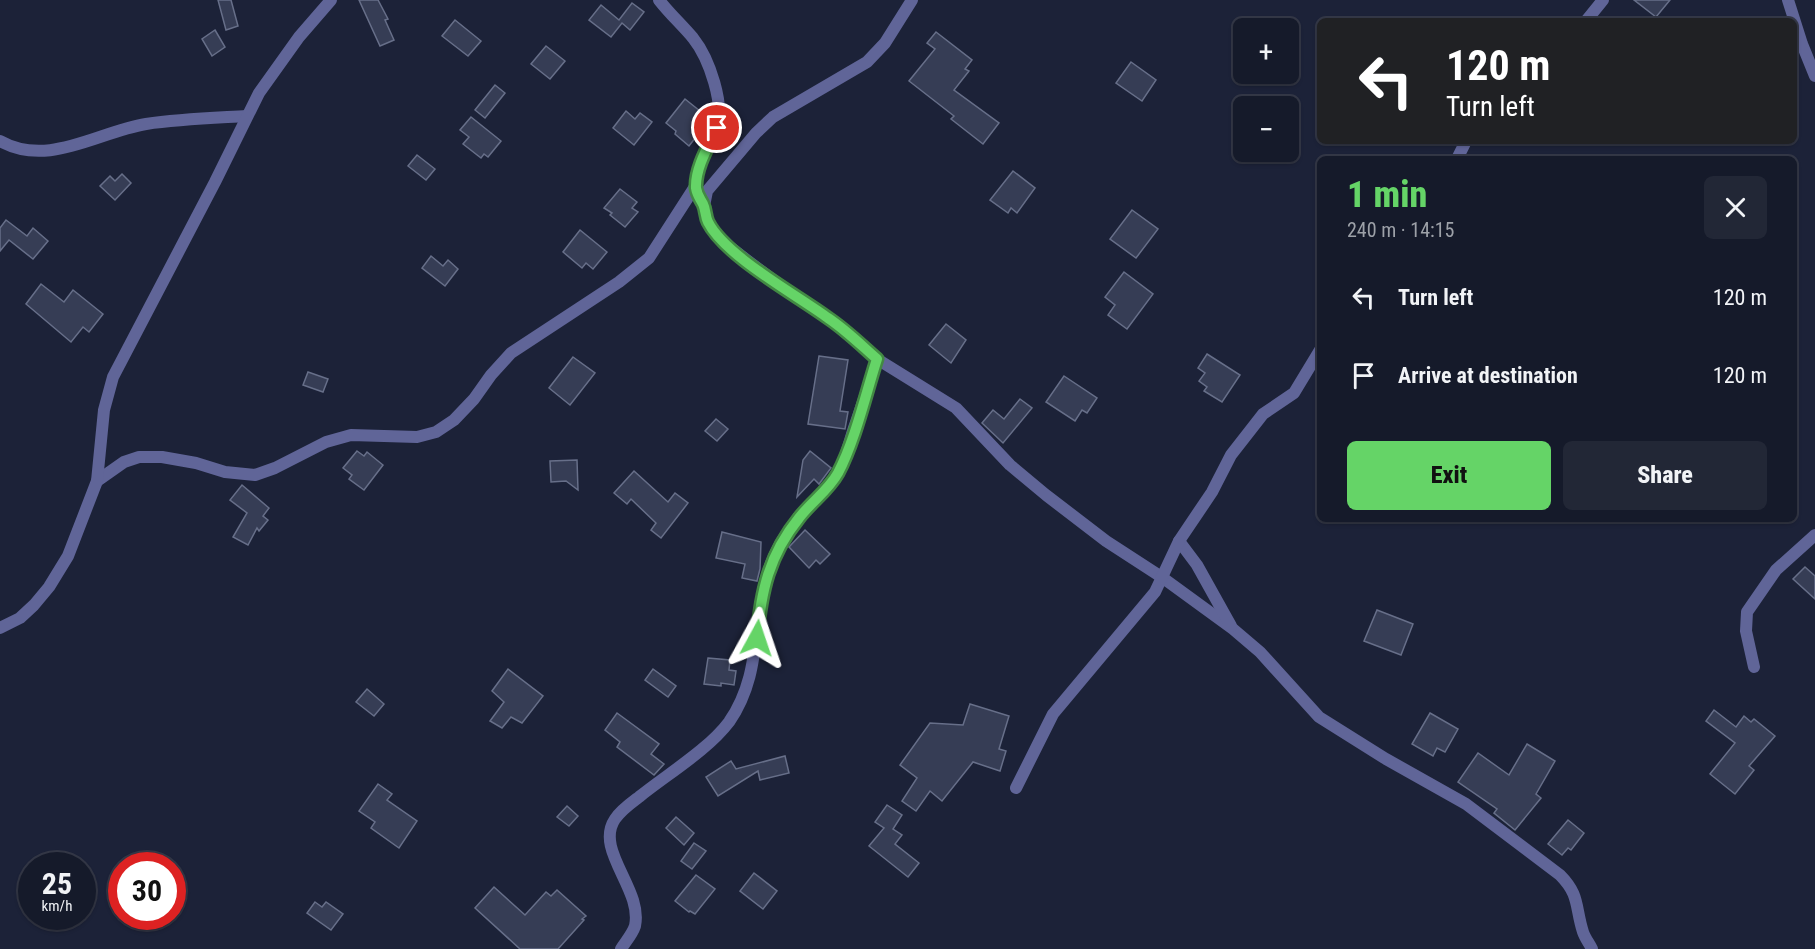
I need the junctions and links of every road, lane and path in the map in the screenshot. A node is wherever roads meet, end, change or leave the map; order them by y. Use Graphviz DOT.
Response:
graph roads {
  1 [pos="331,0"];
  2 [pos="659,0"];
  3 [pos="912,0"];
  4 [pos="1602,0"];
  5 [pos="1788,0"];
  6 [pos="1588,18"];
  7 [pos="1794,18"];
  8 [pos="1797,28"];
  9 [pos="1815,76"];
  10 [pos="247,116"];
  11 [pos="0,141"];
  12 [pos="696,185"];
  13 [pos="704,206"];
  14 [pos="1317,355"];
  15 [pos="877,359"];
  16 [pos="97,481"];
  17 [pos="1815,536"];
  18 [pos="1179,541"];
  19 [pos="1163,578"];
  20 [pos="0,628"];
  21 [pos="1233,629"];
  22 [pos="1754,667"];
  23 [pos="1016,788"];
  24 [pos="621,949"];
  25 [pos="1592,949"];
  1 -- 10 [label="street"];
  2 -- 12 [label="street"];
  3 -- 13 [label="street"];
  4 -- 6 [label="street"];
  5 -- 7 [label="street"];
  8 -- 9 [label="street"];
  10 -- 11 [label="street"];
  10 -- 16 [label="street"];
  12 -- 13 [label="street"];
  12 -- 16 [label="street"];
  13 -- 15 [label="street"];
  14 -- 18 [label="street"];
  15 -- 19 [label="street"];
  15 -- 24 [label="street"];
  16 -- 20 [label="street"];
  17 -- 22 [label="street"];
  18 -- 19 [label="street"];
  18 -- 21 [label="street"];
  19 -- 21 [label="street"];
  19 -- 23 [label="street"];
  21 -- 25 [label="street"];
}
